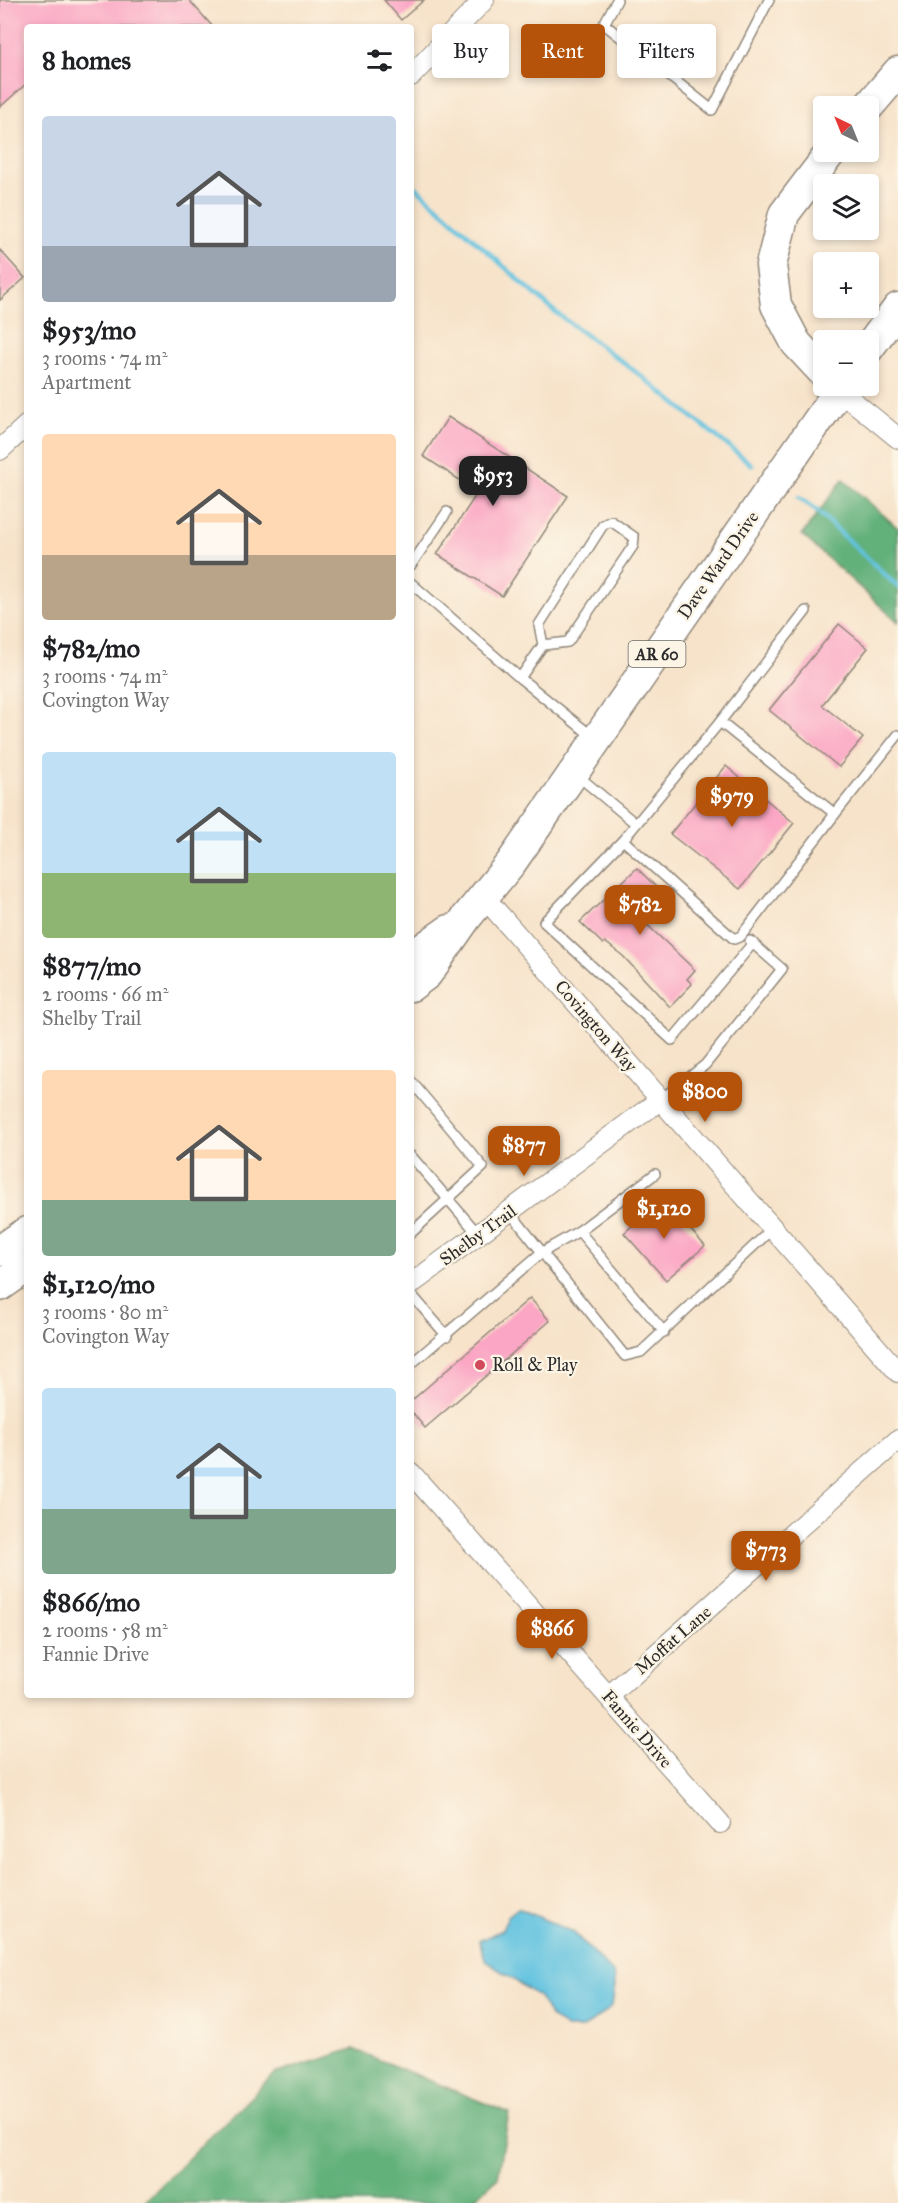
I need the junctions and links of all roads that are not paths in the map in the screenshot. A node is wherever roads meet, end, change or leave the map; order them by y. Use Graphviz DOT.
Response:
graph roads {
  1 [pos="484,0"];
  2 [pos="616,0"];
  3 [pos="769,0"];
  4 [pos="898,72"];
  5 [pos="414,73"];
  6 [pos="877,96"];
  7 [pos="823,162"];
  8 [pos="898,308"];
  9 [pos="879,334"];
  10 [pos="813,361"];
  11 [pos="827,396"];
  12 [pos="849,396"];
  13 [pos="24,428"];
  14 [pos="898,438"];
  15 [pos="0,450"];
  16 [pos="447,512"];
  17 [pos="414,561"];
  18 [pos="414,587"];
  19 [pos="806,611"];
  20 [pos="543,645"];
  21 [pos="520,678"];
  22 [pos="720,722"];
  23 [pos="898,735"];
  24 [pos="597,741"];
  25 [pos="575,774"];
  26 [pos="836,814"];
  27 [pos="636,824"];
  28 [pos="623,840"];
  29 [pos="475,908"];
  30 [pos="742,934"];
  31 [pos="753,943"];
  32 [pos="414,955"];
  33 [pos="414,984"];
  34 [pos="414,1085"];
  35 [pos="660,1100"];
  36 [pos="414,1160"];
  37 [pos="655,1174"];
  38 [pos="449,1201"];
  39 [pos="509,1211"];
  40 [pos="772,1228"];
  41 [pos="414,1230"];
  42 [pos="579,1231"];
  43 [pos="24,1234"];
  44 [pos="478,1234"];
  45 [pos="0,1251"];
  46 [pos="541,1253"];
  47 [pos="24,1270"];
  48 [pos="414,1282"];
  49 [pos="0,1286"];
  50 [pos="414,1298"];
  51 [pos="664,1332"];
  52 [pos="447,1336"];
  53 [pos="414,1362"];
  54 [pos="898,1372"];
  55 [pos="898,1440"];
  56 [pos="414,1476"];
  57 [pos="609,1696"];
  58 [pos="720,1823"];
  1 -- 5 [label="street"];
  2 -- 3 [label="lane"];
  4 -- 6 [label="main road"];
  7 -- 10 [label="main road"];
  8 -- 9 [label="main road"];
  11 -- 24 [label="main road, Dave Ward Drive / AR 60"];
  12 -- 14 [label="street"];
  13 -- 15 [label="street"];
  16 -- 17 [label="lane"];
  18 -- 21 [label="lane"];
  19 -- 22 [label="lane"];
  20 -- 20 [label="lane"];
  20 -- 21 [label="lane"];
  21 -- 24 [label="lane"];
  22 -- 26 [label="lane"];
  22 -- 27 [label="lane"];
  23 -- 26 [label="lane"];
  24 -- 25 [label="main road, Dave Ward Drive / AR 60"];
  25 -- 27 [label="lane"];
  25 -- 29 [label="main road, Dave Ward Drive / AR 60"];
  26 -- 30 [label="lane"];
  27 -- 28 [label="lane"];
  28 -- 30 [label="lane"];
  28 -- 31 [label="lane"];
  29 -- 32 [label="main road, Dave Ward Drive / AR 60"];
  29 -- 33 [label="main road, Dave Ward Drive / AR 60"];
  29 -- 35 [label="street, Covington Way"];
  30 -- 31 [label="lane"];
  31 -- 35 [label="lane"];
  34 -- 38 [label="lane"];
  35 -- 39 [label="street, Shelby Trail"];
  35 -- 40 [label="street, Covington Way"];
  36 -- 38 [label="lane"];
  37 -- 42 [label="lane"];
  38 -- 41 [label="lane"];
  38 -- 44 [label="lane"];
  39 -- 44 [label="street, Shelby Trail"];
  39 -- 46 [label="lane"];
  40 -- 51 [label="lane"];
  40 -- 54 [label="street, Covington Way"];
  42 -- 46 [label="lane"];
  42 -- 51 [label="lane"];
  43 -- 45 [label="main road"];
  44 -- 48 [label="street, Shelby Trail"];
  46 -- 51 [label="lane"];
  46 -- 52 [label="lane"];
  47 -- 49 [label="main road"];
  50 -- 52 [label="lane"];
  52 -- 53 [label="lane"];
  55 -- 57 [label="street, Moffat Lane"];
  56 -- 57 [label="street, Fannie Drive"];
  57 -- 58 [label="street, Fannie Drive"];
}
